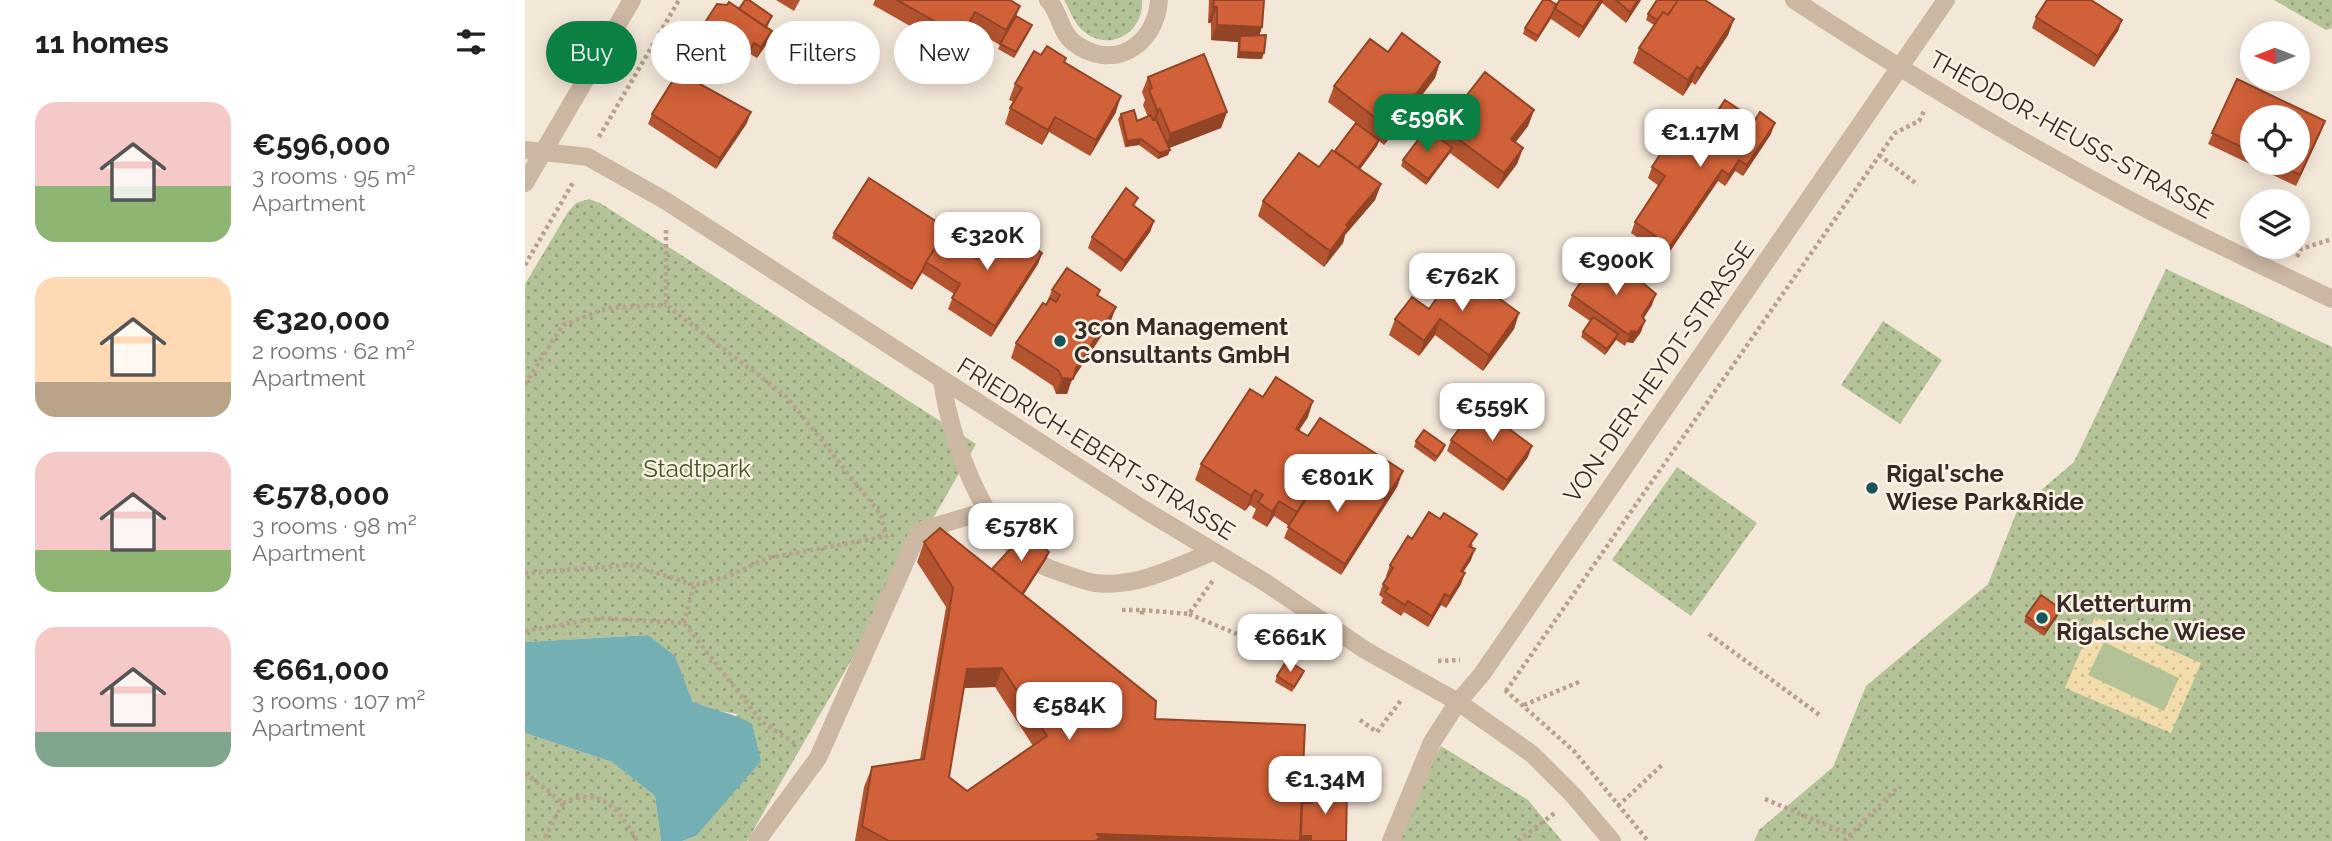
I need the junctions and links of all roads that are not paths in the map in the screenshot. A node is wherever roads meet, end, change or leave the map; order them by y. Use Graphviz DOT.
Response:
graph roads {
  1 [pos="632,0"];
  2 [pos="1048,0"];
  3 [pos="1159,0"];
  4 [pos="1794,0"];
  5 [pos="1946,0"];
  6 [pos="1898,68"];
  7 [pos="533,152"];
  8 [pos="525,183"];
  9 [pos="2332,299"];
  10 [pos="941,381"];
  11 [pos="986,511"];
  12 [pos="1220,556"];
  13 [pos="1458,702"];
  14 [pos="757,841"];
  15 [pos="1391,841"];
  16 [pos="1612,841"];
  1 -- 7 [label="street"];
  2 -- 3 [label="street"];
  4 -- 6 [label="street, THEODOR-HEUSS-STRASSE"];
  5 -- 6 [label="street, VON-DER-HEYDT-STRASSE"];
  6 -- 9 [label="street, THEODOR-HEUSS-STRASSE"];
  6 -- 13 [label="street, VON-DER-HEYDT-STRASSE"];
  7 -- 8 [label="street"];
  7 -- 10 [label="street, FRIEDRICH-EBERT-STRASSE"];
  10 -- 11 [label="street"];
  10 -- 12 [label="street, FRIEDRICH-EBERT-STRASSE"];
  11 -- 12 [label="street"];
  11 -- 14 [label="street"];
  12 -- 13 [label="street, FRIEDRICH-EBERT-STRASSE"];
  13 -- 15 [label="street, VON-DER-HEYDT-STRASSE"];
  13 -- 16 [label="street, FRIEDRICH-EBERT-STRASSE"];
}
